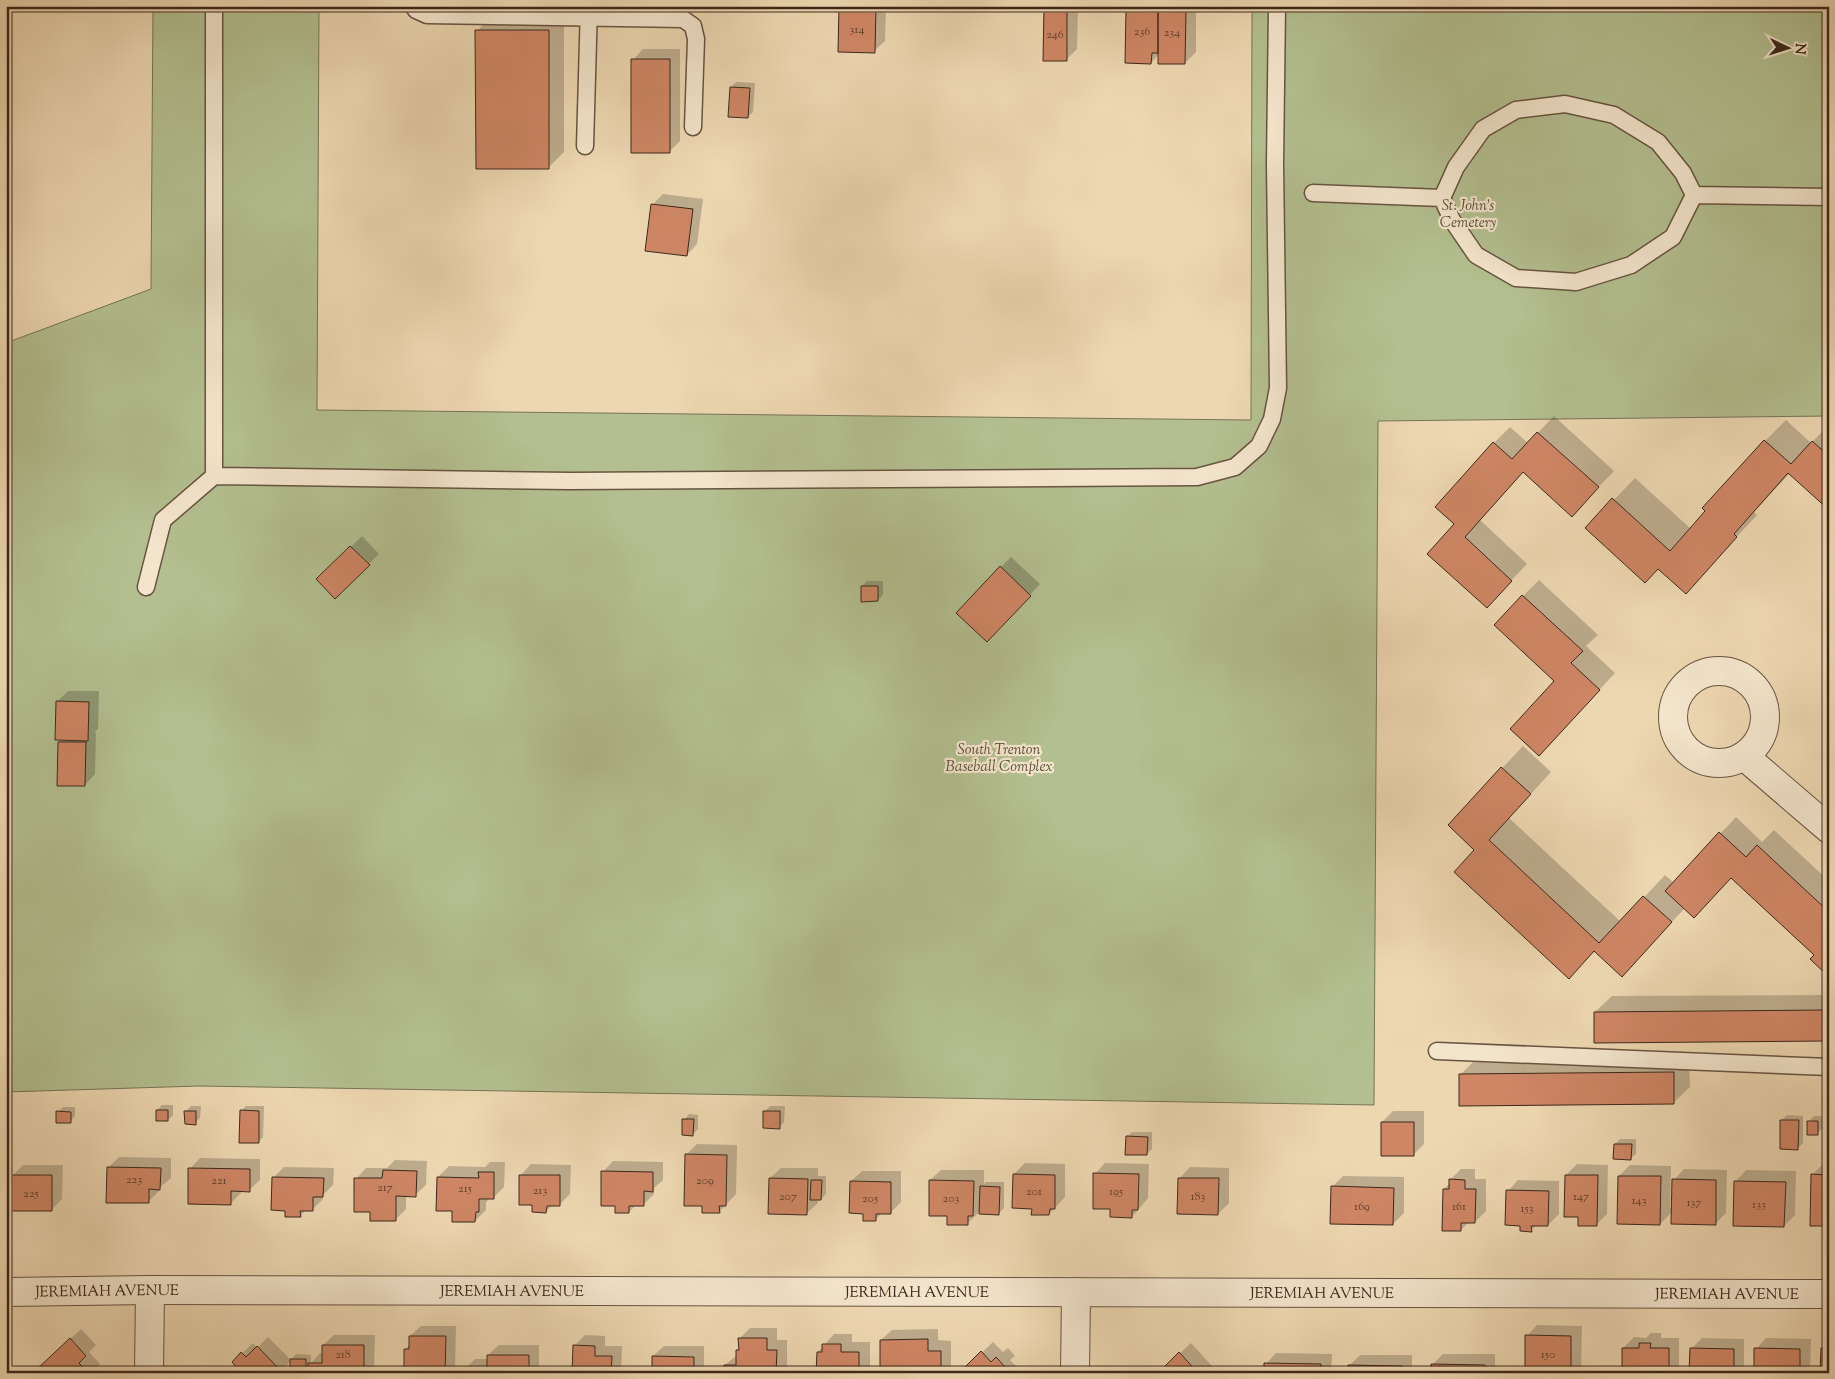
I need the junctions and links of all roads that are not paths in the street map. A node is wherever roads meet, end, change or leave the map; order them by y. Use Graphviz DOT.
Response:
graph roads {
  1 [pos="214,6"];
  2 [pos="413,6"];
  3 [pos="1277,6"];
  4 [pos="589,12"];
  5 [pos="657,12"];
  6 [pos="692,127"];
  7 [pos="585,146"];
  8 [pos="1314,193"];
  9 [pos="1694,195"];
  10 [pos="1829,197"];
  11 [pos="1442,198"];
  12 [pos="214,476"];
  13 [pos="146,587"];
  14 [pos="1744,756"];
  15 [pos="1829,829"];
  16 [pos="1437,1051"];
  17 [pos="1829,1067"];
  18 [pos="150,1290"];
  19 [pos="6,1292"];
  20 [pos="1076,1292"];
  21 [pos="1829,1294"];
  22 [pos="149,1373"];
  23 [pos="1075,1373"];
  1 -- 12 [label="lane"];
  2 -- 4 [label="lane"];
  3 -- 12 [label="lane"];
  4 -- 5 [label="lane"];
  4 -- 7 [label="lane"];
  5 -- 6 [label="lane"];
  8 -- 11 [label="lane"];
  9 -- 10 [label="lane"];
  9 -- 11 [label="lane"];
  9 -- 11 [label="lane"];
  12 -- 13 [label="lane"];
  14 -- 15 [label="street"];
  16 -- 17 [label="lane"];
  18 -- 19 [label="street, JEREMIAH AVENUE"];
  18 -- 20 [label="street, JEREMIAH AVENUE"];
  18 -- 22 [label="street"];
  20 -- 21 [label="street, JEREMIAH AVENUE"];
  20 -- 23 [label="street"];
}
